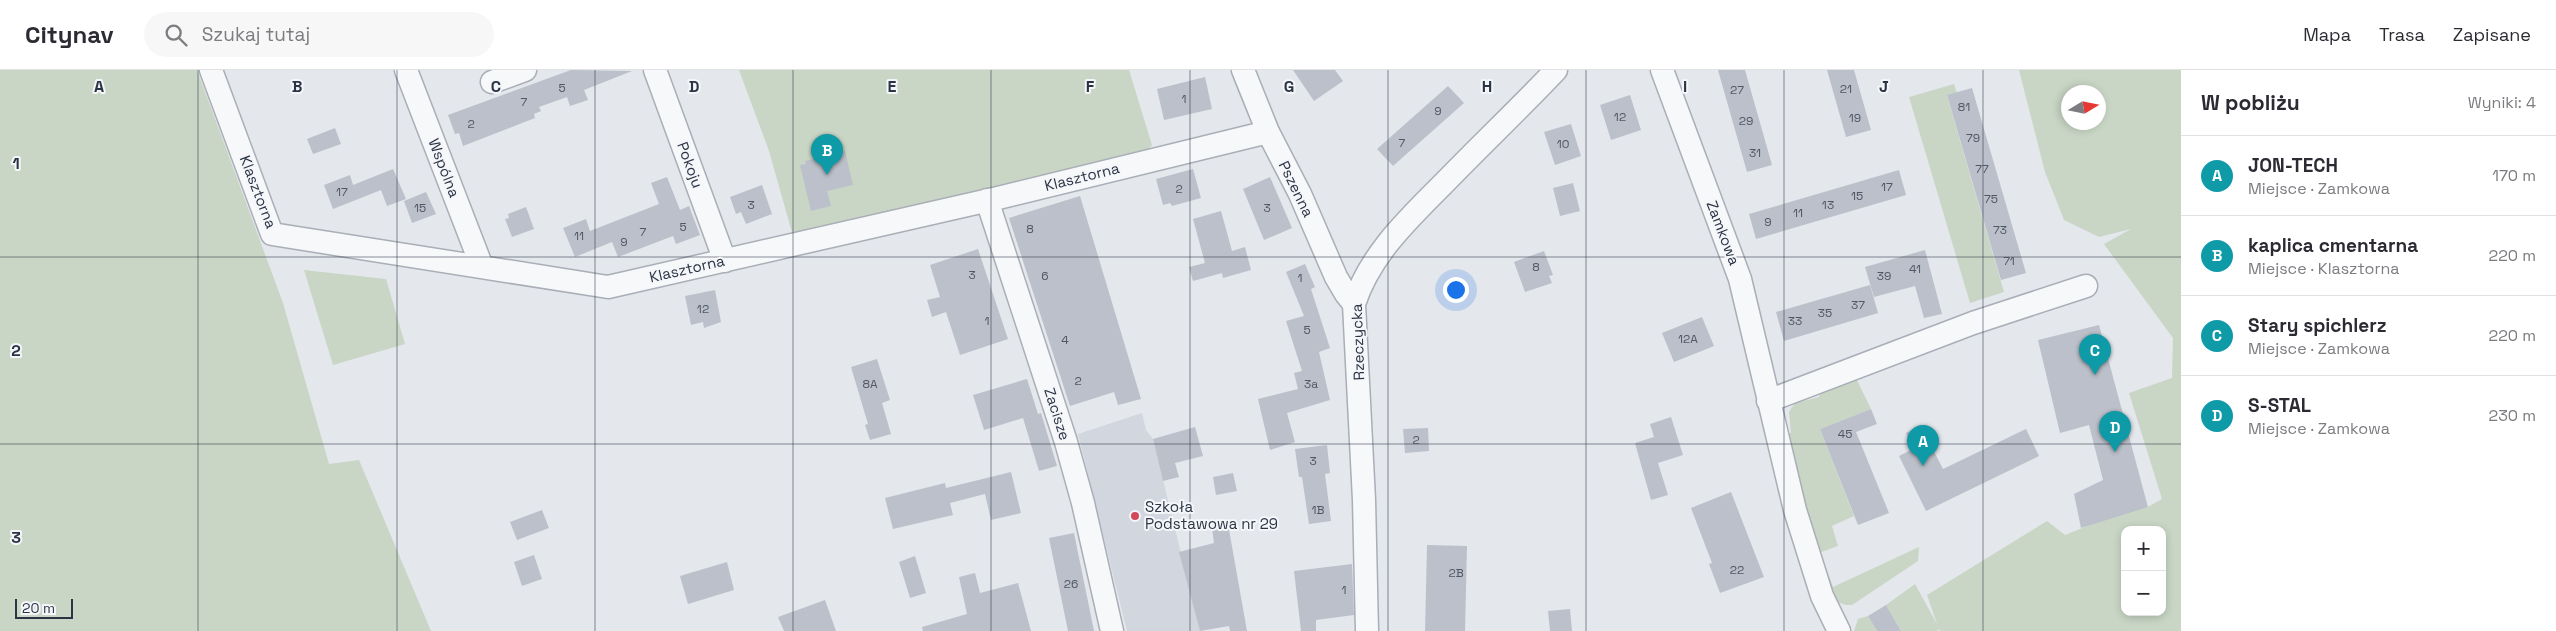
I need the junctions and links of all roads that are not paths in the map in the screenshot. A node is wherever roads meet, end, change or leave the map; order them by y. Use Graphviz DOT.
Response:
graph roads {
  1 [pos="406,70"];
  2 [pos="525,70"];
  3 [pos="655,70"];
  4 [pos="1242,70"];
  5 [pos="1556,70"];
  6 [pos="1662,70"];
  7 [pos="219,72"];
  8 [pos="492,82"];
  9 [pos="1268,132"];
  10 [pos="987,200"];
  11 [pos="726,261"];
  12 [pos="482,267"];
  13 [pos="2086,286"];
  14 [pos="1354,304"];
  15 [pos="1768,401"];
  16 [pos="1112,631"];
  17 [pos="1367,631"];
  18 [pos="1839,631"];
  1 -- 12 [label="street, Wspólna"];
  2 -- 8 [label="street"];
  3 -- 11 [label="street, Pokoju"];
  4 -- 9 [label="street, Pszenna"];
  5 -- 14 [label="street, Rzeczycka"];
  6 -- 15 [label="street, Zamkowa"];
  7 -- 12 [label="street, Klasztorna"];
  9 -- 10 [label="street, Klasztorna"];
  9 -- 14 [label="street, Pszenna"];
  10 -- 11 [label="street, Klasztorna"];
  10 -- 16 [label="street, Zacisze"];
  11 -- 12 [label="street, Klasztorna"];
  13 -- 15 [label="street"];
  14 -- 17 [label="street, Rzeczycka"];
  15 -- 18 [label="street, Zamkowa"];
}
